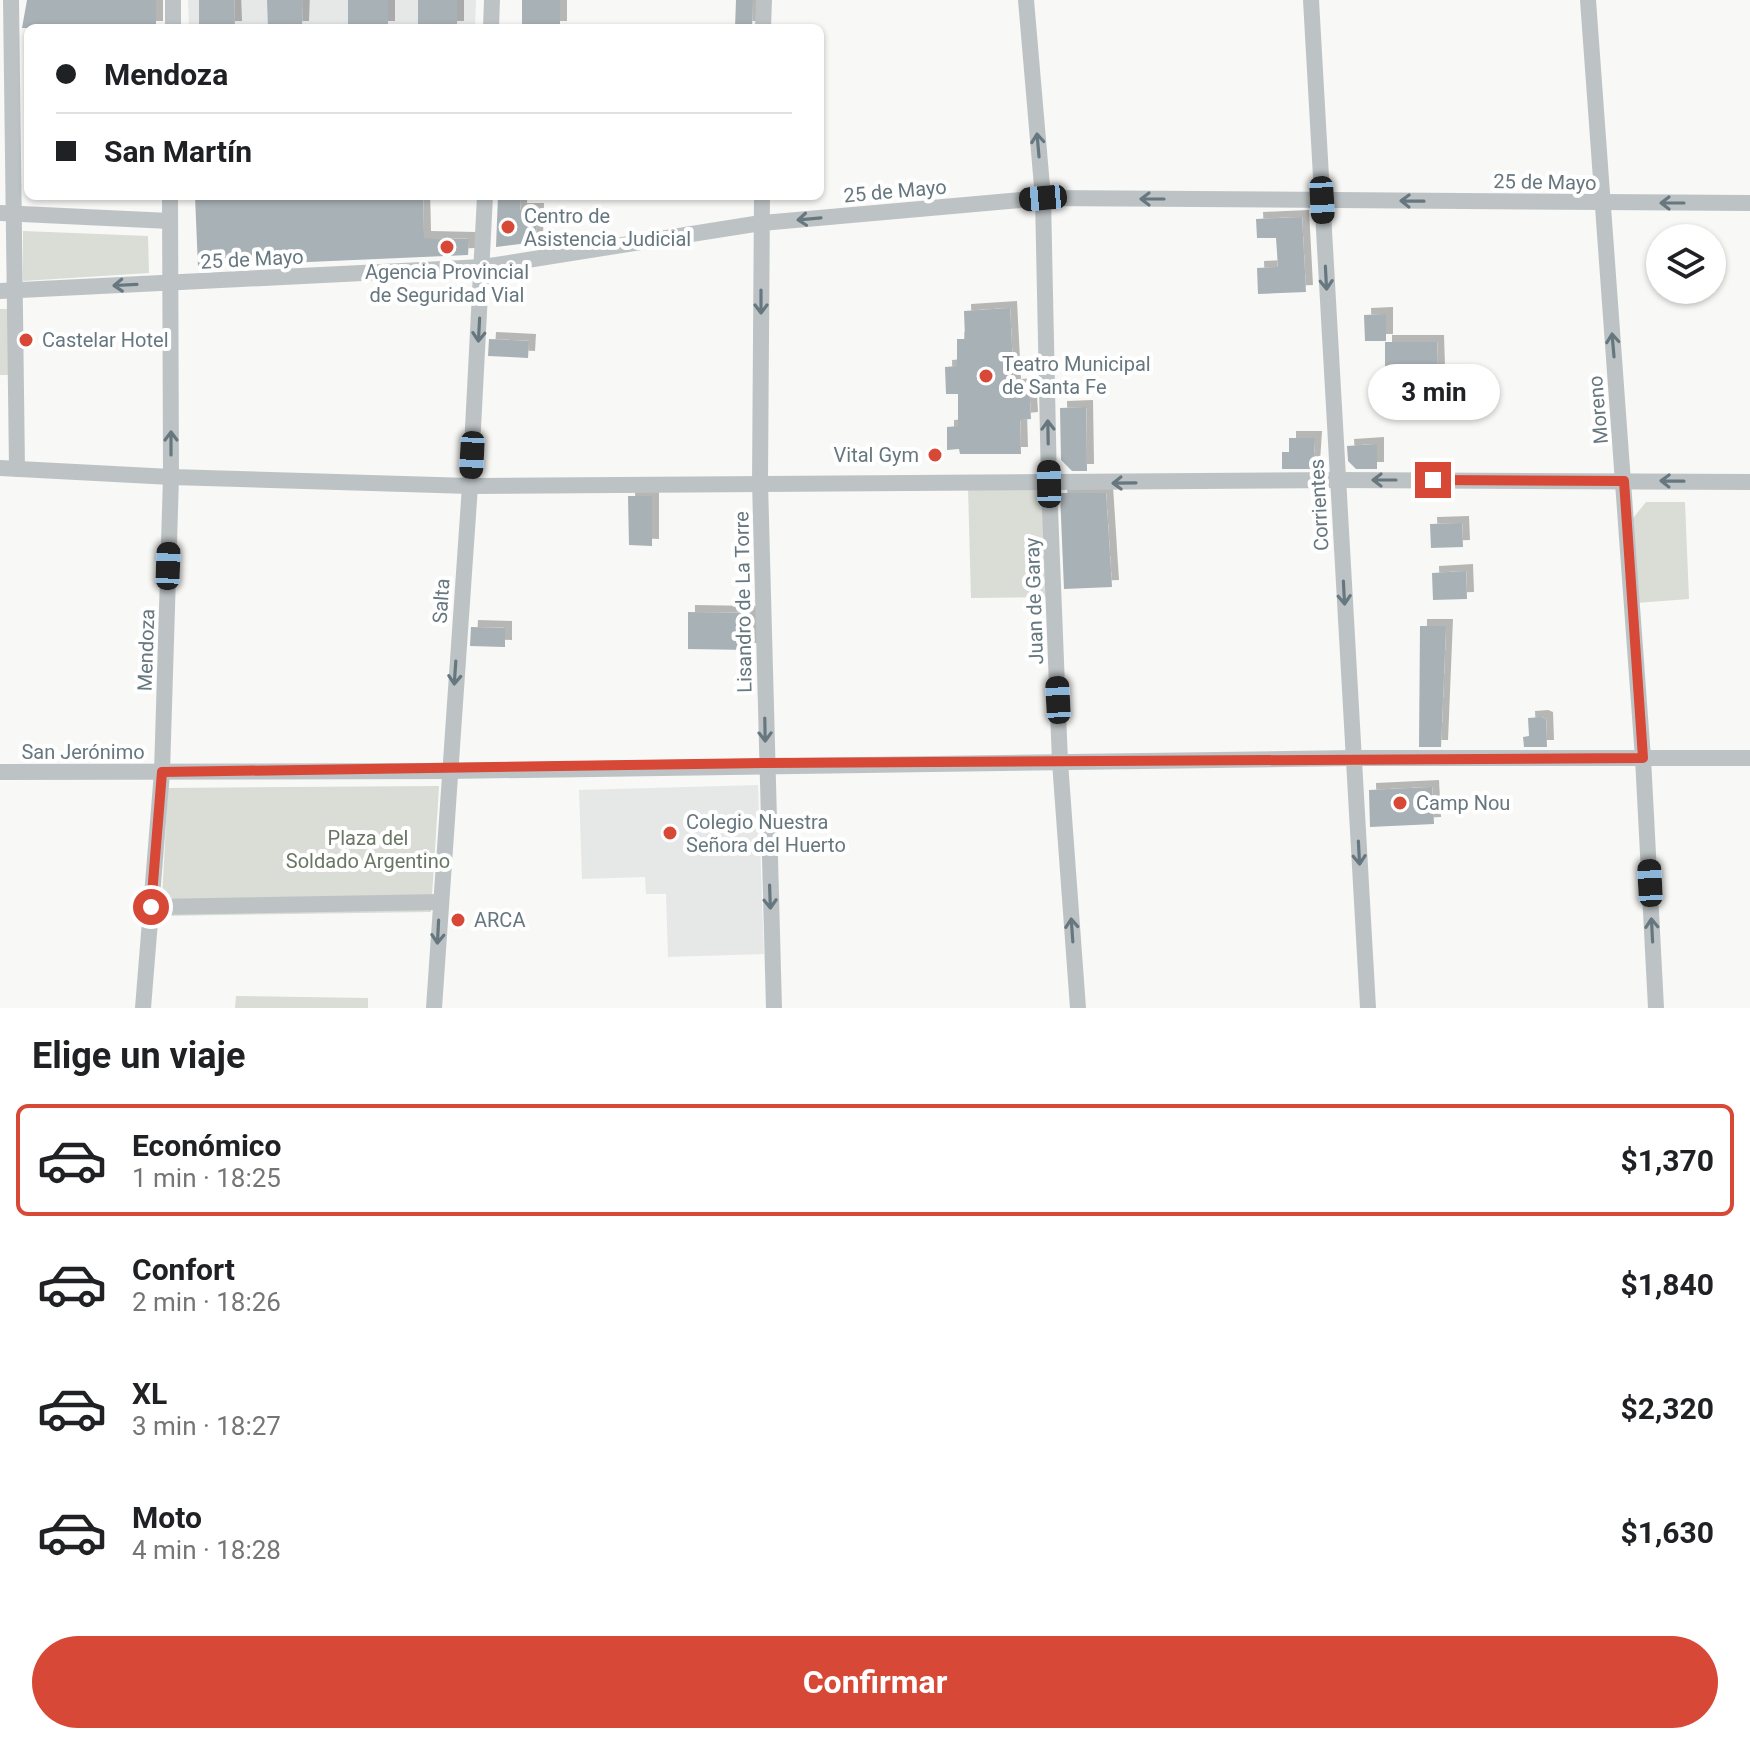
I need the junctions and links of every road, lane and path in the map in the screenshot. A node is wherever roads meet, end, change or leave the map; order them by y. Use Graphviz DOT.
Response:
graph roads {
  1 [pos="11,0"];
  2 [pos="173,0"];
  3 [pos="492,0"];
  4 [pos="764,0"];
  5 [pos="1026,0"];
  6 [pos="1311,0"];
  7 [pos="1588,0"];
  8 [pos="173,24"];
  9 [pos="491,24"];
  10 [pos="763,24"];
  11 [pos="1043,198"];
  12 [pos="170,200"];
  13 [pos="485,200"];
  14 [pos="762,200"];
  15 [pos="1322,200"];
  16 [pos="1602,203"];
  17 [pos="1750,203"];
  18 [pos="6,214"];
  19 [pos="170,221"];
  20 [pos="761,223"];
  21 [pos="483,267"];
  22 [pos="170,283"];
  23 [pos="7,291"];
  24 [pos="8,468"];
  25 [pos="171,477"];
  26 [pos="1337,480"];
  27 [pos="1624,481"];
  28 [pos="760,482"];
  29 [pos="1750,482"];
  30 [pos="1049,484"];
  31 [pos="470,486"];
  32 [pos="1353,758"];
  33 [pos="1643,758"];
  34 [pos="1750,758"];
  35 [pos="1060,762"];
  36 [pos="766,763"];
  37 [pos="448,771"];
  38 [pos="0,772"];
  39 [pos="162,772"];
  40 [pos="440,902"];
  41 [pos="151,907"];
  42 [pos="143,1008"];
  43 [pos="434,1008"];
  44 [pos="774,1008"];
  45 [pos="1078,1008"];
  46 [pos="1368,1008"];
  47 [pos="1656,1008"];
  1 -- 18 [label="street"];
  2 -- 8 [label="street"];
  3 -- 9 [label="street"];
  4 -- 10 [label="street"];
  11 -- 5 [label="street, Juan de Garay, one-way"];
  6 -- 15 [label="street, Corrientes"];
  7 -- 16 [label="street, Moreno"];
  15 -- 11 [label="street, 25 de Mayo, one-way"];
  11 -- 20 [label="street, 25 de Mayo, one-way"];
  30 -- 11 [label="street, Juan de Garay, one-way"];
  12 -- 19 [label="street, Mendoza"];
  13 -- 21 [label="street, Salta"];
  14 -- 20 [label="street, Lisandro de La Torre"];
  16 -- 15 [label="street, 25 de Mayo, one-way"];
  15 -- 26 [label="street, Corrientes, one-way"];
  17 -- 16 [label="street, 25 de Mayo, one-way"];
  27 -- 16 [label="street, Moreno, one-way"];
  18 -- 19 [label="street"];
  18 -- 23 [label="street"];
  19 -- 22 [label="street, Mendoza"];
  20 -- 21 [label="street, 25 de Mayo"];
  20 -- 28 [label="street, Lisandro de La Torre, one-way"];
  21 -- 22 [label="street, 25 de Mayo"];
  21 -- 31 [label="street, Salta, one-way"];
  22 -- 23 [label="street, 25 de Mayo, one-way"];
  25 -- 22 [label="street, Mendoza, one-way"];
  23 -- 24 [label="street"];
  24 -- 25 [label="street"];
  25 -- 31 [label="street"];
  25 -- 39 [label="street, Mendoza"];
  27 -- 26 [label="street, one-way"];
  26 -- 30 [label="street, one-way"];
  26 -- 32 [label="street, Corrientes, one-way"];
  29 -- 27 [label="street, one-way"];
  27 -- 33 [label="street, Moreno"];
  28 -- 30 [label="street"];
  28 -- 31 [label="street"];
  28 -- 36 [label="street, Lisandro de La Torre, one-way"];
  30 -- 35 [label="street, Juan de Garay"];
  31 -- 37 [label="street, Salta, one-way"];
  32 -- 33 [label="street, San Jerónimo"];
  32 -- 35 [label="street, San Jerónimo"];
  32 -- 46 [label="street, Corrientes, one-way"];
  33 -- 34 [label="street, San Jerónimo"];
  47 -- 33 [label="street, Moreno, one-way"];
  35 -- 36 [label="street, San Jerónimo"];
  45 -- 35 [label="street, Juan de Garay, one-way"];
  36 -- 37 [label="street, San Jerónimo"];
  36 -- 44 [label="street, Lisandro de La Torre, one-way"];
  37 -- 39 [label="street, San Jerónimo"];
  37 -- 40 [label="street, Salta"];
  38 -- 39 [label="street, San Jerónimo"];
  39 -- 41 [label="street, Mendoza"];
  40 -- 41 [label="street"];
  40 -- 43 [label="street, Salta, one-way"];
  41 -- 42 [label="street, Mendoza"];
}
